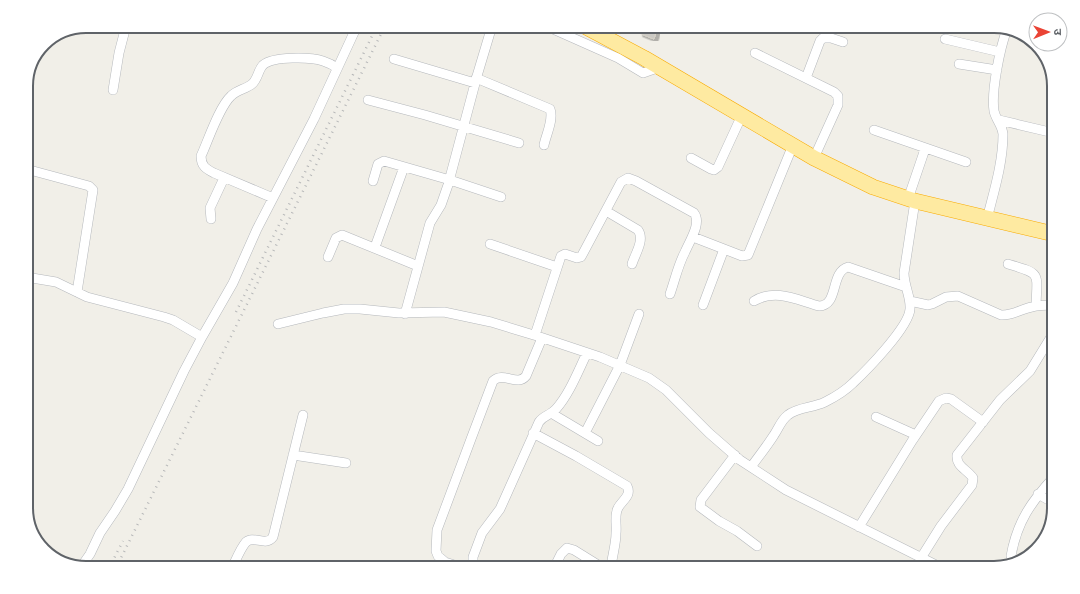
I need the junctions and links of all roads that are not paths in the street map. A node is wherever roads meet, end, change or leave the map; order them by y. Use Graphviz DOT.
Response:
graph roads {
  1 [pos="124,33"];
  2 [pos="354,33"];
  3 [pos="490,33"];
  4 [pos="562,33"];
  5 [pos="597,33"];
  6 [pos="1005,34"];
  7 [pos="945,39"];
  8 [pos="842,42"];
  9 [pos="1000,52"];
  10 [pos="755,53"];
  11 [pos="394,59"];
  12 [pos="959,64"];
  13 [pos="660,67"];
  14 [pos="337,68"];
  15 [pos="997,70"];
  16 [pos="806,78"];
  17 [pos="475,81"];
  18 [pos="113,90"];
  19 [pos="368,100"];
  20 [pos="742,115"];
  21 [pos="999,120"];
  22 [pos="463,127"];
  23 [pos="874,130"];
  24 [pos="1047,131"];
  25 [pos="519,143"];
  26 [pos="544,145"];
  27 [pos="793,145"];
  28 [pos="925,149"];
  29 [pos="691,158"];
  30 [pos="814,158"];
  31 [pos="966,162"];
  32 [pos="404,167"];
  33 [pos="33,172"];
  34 [pos="224,178"];
  35 [pos="450,180"];
  36 [pos="373,181"];
  37 [pos="501,197"];
  38 [pos="273,198"];
  39 [pos="911,200"];
  40 [pos="606,212"];
  41 [pos="211,219"];
  42 [pos="987,219"];
  43 [pos="1047,232"];
  44 [pos="693,237"];
  45 [pos="490,244"];
  46 [pos="375,247"];
  47 [pos="724,249"];
  48 [pos="328,257"];
  49 [pos="632,264"];
  50 [pos="1008,264"];
  51 [pos="418,266"];
  52 [pos="557,267"];
  53 [pos="33,278"];
  54 [pos="906,287"];
  55 [pos="77,292"];
  56 [pos="670,294"];
  57 [pos="754,301"];
  58 [pos="910,301"];
  59 [pos="703,305"];
  60 [pos="1047,305"];
  61 [pos="1036,306"];
  62 [pos="405,314"];
  63 [pos="639,314"];
  64 [pos="278,324"];
  65 [pos="202,336"];
  66 [pos="538,336"];
  67 [pos="1047,349"];
  68 [pos="587,353"];
  69 [pos="620,365"];
  70 [pos="551,413"];
  71 [pos="303,415"];
  72 [pos="876,417"];
  73 [pos="983,422"];
  74 [pos="533,433"];
  75 [pos="585,434"];
  76 [pos="916,435"];
  77 [pos="598,441"];
  78 [pos="293,455"];
  79 [pos="736,455"];
  80 [pos="346,463"];
  81 [pos="751,467"];
  82 [pos="1047,484"];
  83 [pos="1038,494"];
  84 [pos="1047,499"];
  85 [pos="859,527"];
  86 [pos="757,546"];
  87 [pos="1011,556"];
  88 [pos="920,558"];
  89 [pos="85,561"];
  90 [pos="236,561"];
  91 [pos="444,561"];
  92 [pos="473,561"];
  93 [pos="558,561"];
  94 [pos="592,561"];
  95 [pos="612,561"];
  96 [pos="927,561"];
  1 -- 18 [label="street"];
  2 -- 14 [label="street"];
  3 -- 17 [label="street"];
  4 -- 13 [label="street"];
  5 -- 13 [label="highway"];
  6 -- 9 [label="street"];
  7 -- 9 [label="street"];
  8 -- 16 [label="street"];
  9 -- 15 [label="street"];
  10 -- 16 [label="street"];
  11 -- 17 [label="street"];
  12 -- 15 [label="street"];
  13 -- 20 [label="highway"];
  14 -- 34 [label="street"];
  14 -- 38 [label="street"];
  15 -- 21 [label="street"];
  16 -- 30 [label="street"];
  17 -- 22 [label="street"];
  17 -- 26 [label="street"];
  19 -- 22 [label="street"];
  20 -- 27 [label="highway"];
  20 -- 29 [label="street"];
  21 -- 24 [label="street"];
  21 -- 42 [label="street"];
  22 -- 25 [label="street"];
  22 -- 35 [label="street"];
  23 -- 28 [label="street"];
  27 -- 30 [label="highway"];
  27 -- 47 [label="street"];
  28 -- 31 [label="street"];
  28 -- 39 [label="street"];
  30 -- 39 [label="highway"];
  32 -- 35 [label="street"];
  32 -- 36 [label="street"];
  32 -- 46 [label="street"];
  33 -- 55 [label="street"];
  34 -- 38 [label="street"];
  34 -- 41 [label="street"];
  35 -- 37 [label="street"];
  35 -- 51 [label="street"];
  38 -- 65 [label="street"];
  39 -- 42 [label="highway"];
  39 -- 54 [label="street"];
  40 -- 44 [label="street"];
  40 -- 49 [label="street"];
  40 -- 52 [label="street"];
  42 -- 43 [label="highway"];
  44 -- 47 [label="street"];
  44 -- 56 [label="street"];
  45 -- 52 [label="street"];
  46 -- 48 [label="street"];
  46 -- 51 [label="street"];
  47 -- 59 [label="street"];
  50 -- 61 [label="street"];
  51 -- 62 [label="street"];
  52 -- 66 [label="street"];
  53 -- 55 [label="street"];
  54 -- 57 [label="street"];
  54 -- 58 [label="street"];
  55 -- 65 [label="street"];
  58 -- 61 [label="street"];
  58 -- 81 [label="street"];
  60 -- 61 [label="street"];
  62 -- 64 [label="street"];
  62 -- 66 [label="street"];
  63 -- 69 [label="street"];
  65 -- 89 [label="street"];
  66 -- 68 [label="street"];
  66 -- 91 [label="street"];
  67 -- 73 [label="street"];
  68 -- 69 [label="street"];
  68 -- 70 [label="street"];
  69 -- 75 [label="street"];
  69 -- 79 [label="street"];
  70 -- 74 [label="street"];
  70 -- 75 [label="street"];
  71 -- 78 [label="street"];
  72 -- 76 [label="street"];
  73 -- 76 [label="street"];
  73 -- 88 [label="street"];
  74 -- 92 [label="street"];
  74 -- 95 [label="street"];
  75 -- 77 [label="street"];
  76 -- 85 [label="street"];
  78 -- 80 [label="street"];
  78 -- 90 [label="street"];
  79 -- 81 [label="street"];
  79 -- 86 [label="street"];
  81 -- 85 [label="street"];
  82 -- 83 [label="street"];
  83 -- 84 [label="street"];
  83 -- 87 [label="street"];
  85 -- 88 [label="street"];
  88 -- 96 [label="street"];
  93 -- 94 [label="street"];
}
